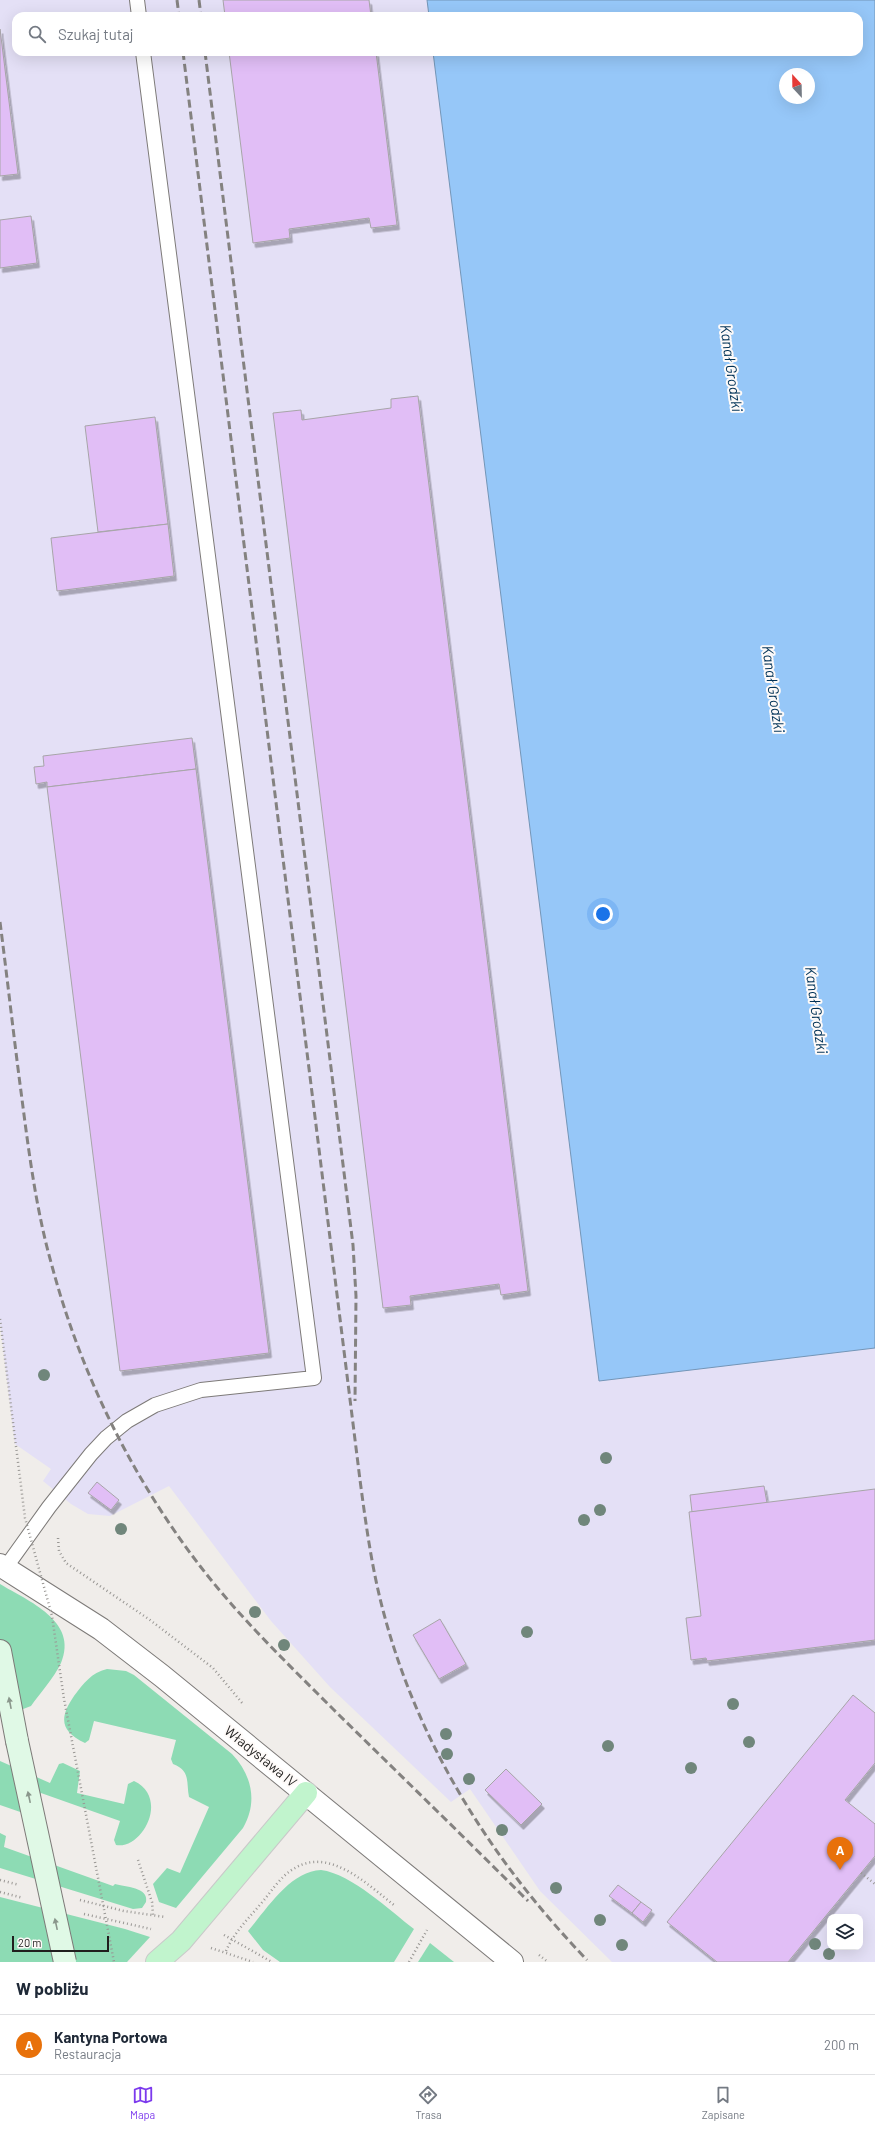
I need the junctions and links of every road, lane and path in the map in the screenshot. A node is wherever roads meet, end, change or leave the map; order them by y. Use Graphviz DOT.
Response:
graph roads {
  1 [pos="136,0"];
  2 [pos="138,12"];
  3 [pos="144,56"];
  4 [pos="0,1319"];
  5 [pos="3,1566"];
  6 [pos="0,1651"];
  7 [pos="306,1793"];
  8 [pos="138,1860"];
  9 [pos="861,1873"];
  10 [pos="0,1880"];
  11 [pos="875,1884"];
  12 [pos="22,1886"];
  13 [pos="74,1899"];
  14 [pos="399,1908"];
  15 [pos="153,1915"];
  16 [pos="169,1918"];
  17 [pos="423,1927"];
  18 [pos="427,1930"];
  19 [pos="220,1933"];
  20 [pos="431,1933"];
  21 [pos="232,1938"];
  22 [pos="208,1947"];
  23 [pos="226,1951"];
  24 [pos="179,1952"];
  25 [pos="65,1962"];
  26 [pos="114,1962"];
  27 [pos="157,1962"];
  28 [pos="253,1962"];
  29 [pos="272,1962"];
  30 [pos="409,1962"];
  31 [pos="512,1962"];
  1 -- 2 [label="lane"];
  3 -- 5 [label="lane"];
  4 -- 26 [label="path, bridge"];
  5 -- 7 [label="street, Władysława IV"];
  25 -- 6 [label="main road, one-way, bridge"];
  7 -- 24 [label="main road"];
  7 -- 31 [label="street, Władysława IV"];
  8 -- 15 [label="path"];
  9 -- 11 [label="path"];
  10 -- 12 [label="path"];
  13 -- 15 [label="path"];
  14 -- 21 [label="path"];
  15 -- 16 [label="path"];
  17 -- 18 [label="path"];
  18 -- 20 [label="path"];
  18 -- 30 [label="path"];
  19 -- 21 [label="path"];
  21 -- 23 [label="path"];
  21 -- 29 [label="path"];
  22 -- 23 [label="path"];
  23 -- 28 [label="path"];
  24 -- 27 [label="main road"];
}
